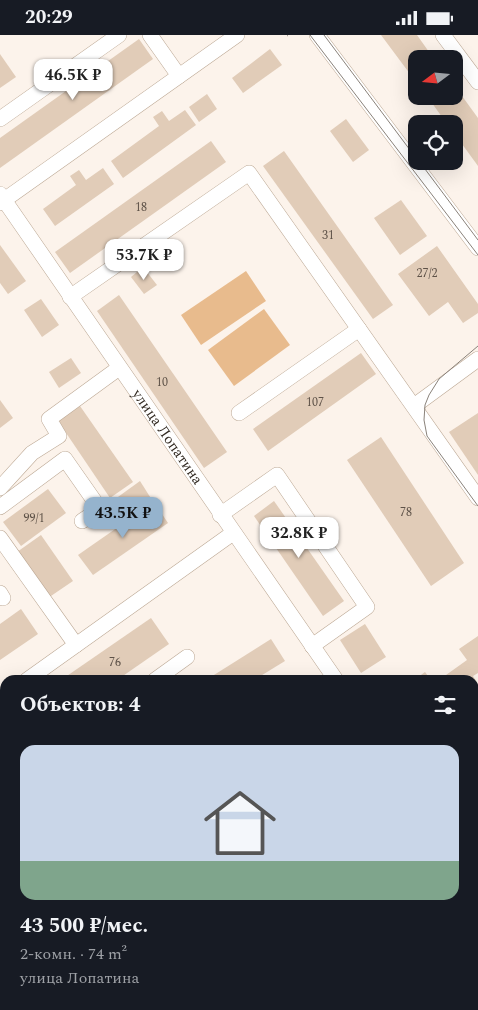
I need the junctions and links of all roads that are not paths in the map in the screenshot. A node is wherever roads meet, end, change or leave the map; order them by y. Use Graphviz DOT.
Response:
graph roads {
  1 [pos="119,35"];
  2 [pos="150,35"];
  3 [pos="236,35"];
  4 [pos="317,35"];
  5 [pos="443,35"];
  6 [pos="179,76"];
  7 [pos="478,82"];
  8 [pos="0,119"];
  9 [pos="1,200"];
  10 [pos="478,248"];
  11 [pos="70,297"];
  12 [pos="360,329"];
  13 [pos="478,359"];
  14 [pos="119,368"];
  15 [pos="414,406"];
  16 [pos="239,413"];
  17 [pos="0,488"];
  18 [pos="478,498"];
  19 [pos="0,507"];
  20 [pos="220,515"];
  21 [pos="82,521"];
  22 [pos="233,533"];
  23 [pos="0,538"];
  24 [pos="76,645"];
  25 [pos="312,646"];
  26 [pos="187,657"];
  27 [pos="34,675"];
  28 [pos="162,675"];
  29 [pos="332,675"];
  1 -- 8 [label="street"];
  2 -- 6 [label="street"];
  3 -- 6 [label="street"];
  4 -- 10 [label="street"];
  5 -- 7 [label="street"];
  6 -- 9 [label="street"];
  9 -- 11 [label="street, улица Лопатина"];
  11 -- 12 [label="street"];
  11 -- 14 [label="street, улица Лопатина"];
  12 -- 15 [label="street"];
  12 -- 16 [label="street"];
  13 -- 15 [label="street"];
  14 -- 17 [label="street"];
  14 -- 20 [label="street, улица Лопатина"];
  15 -- 18 [label="street"];
  19 -- 21 [label="street"];
  20 -- 22 [label="street, улица Лопатина"];
  20 -- 25 [label="street"];
  22 -- 24 [label="street"];
  22 -- 25 [label="street, улица Лопатина"];
  23 -- 24 [label="street"];
  24 -- 27 [label="street"];
  25 -- 29 [label="street, улица Лопатина"];
  26 -- 28 [label="street"];
}
